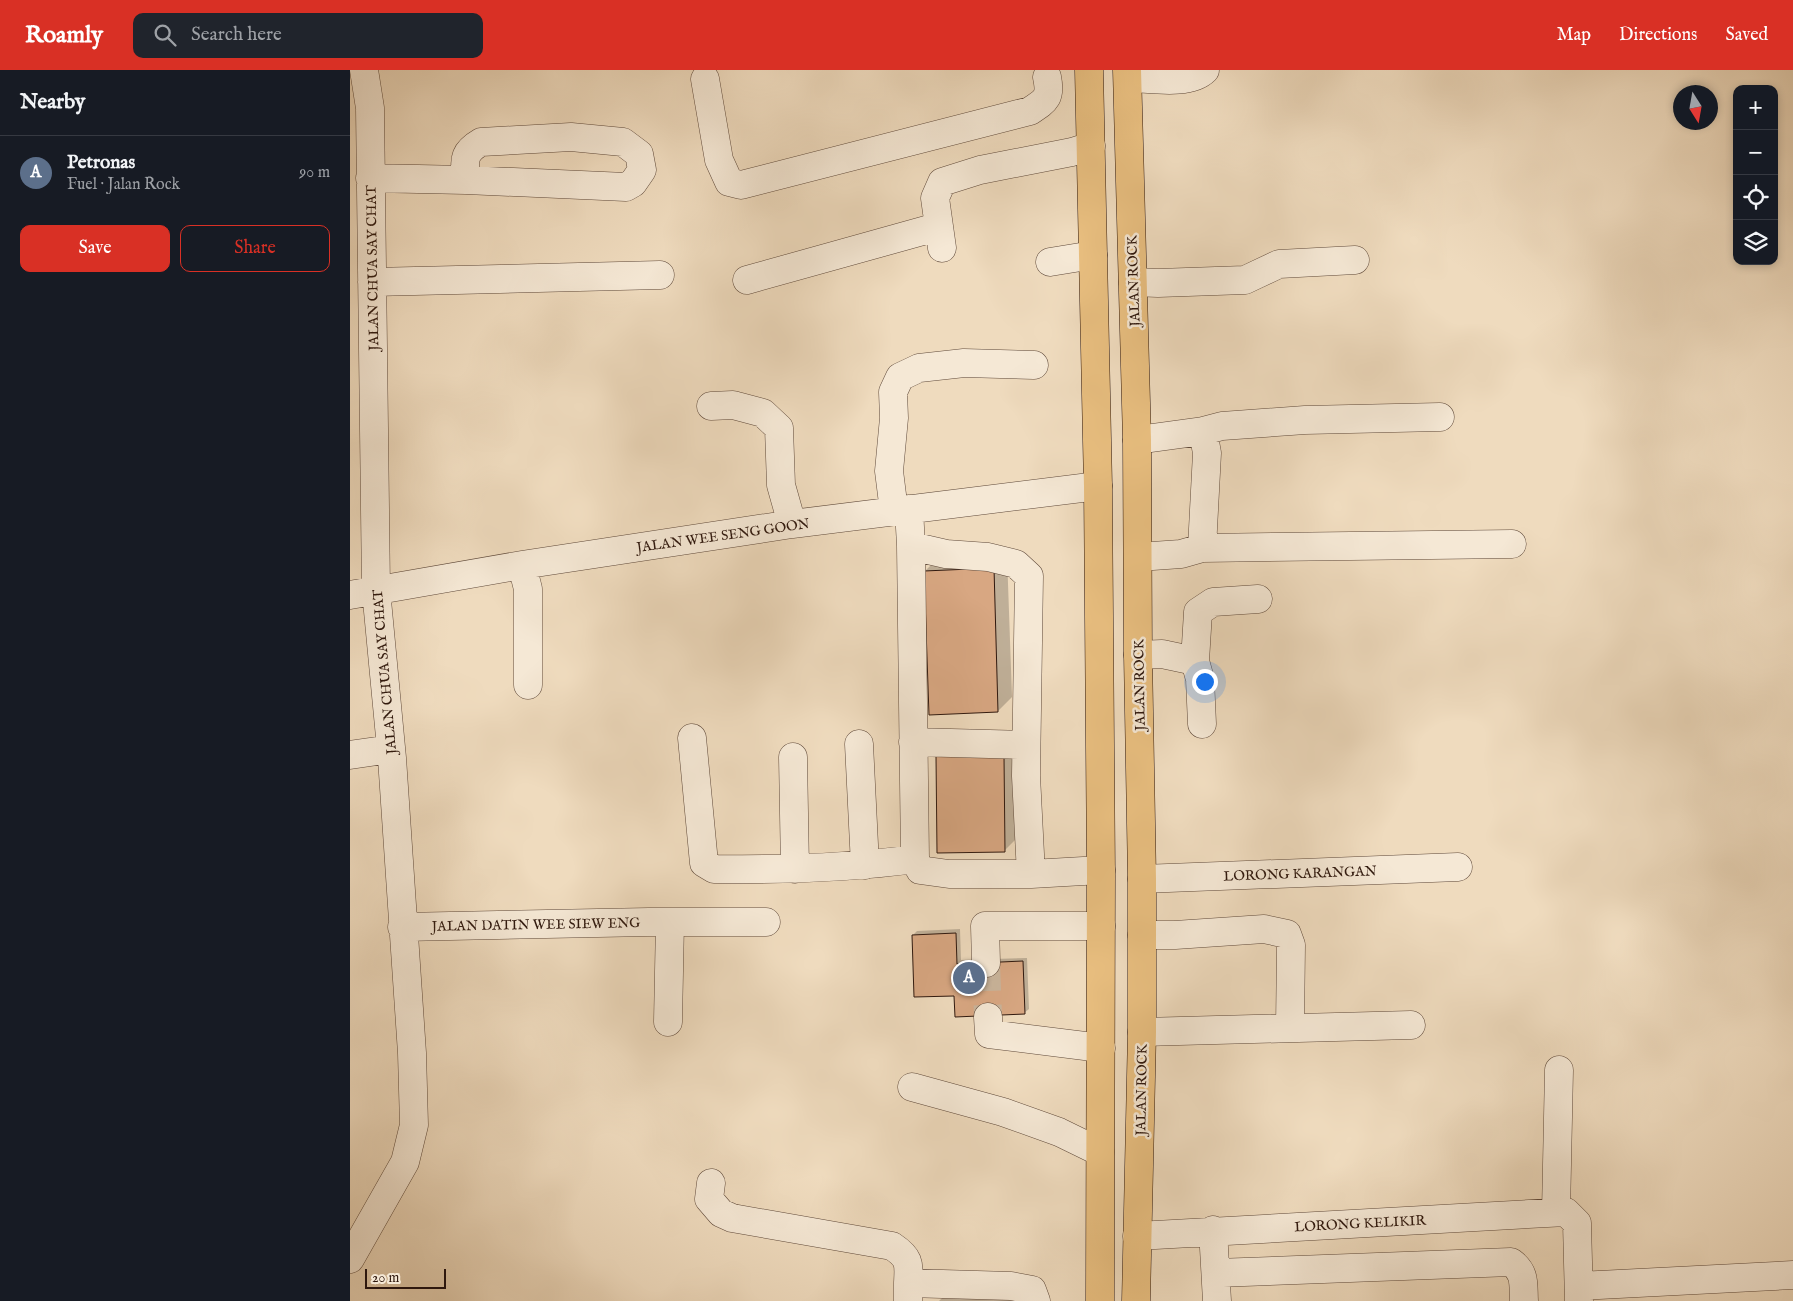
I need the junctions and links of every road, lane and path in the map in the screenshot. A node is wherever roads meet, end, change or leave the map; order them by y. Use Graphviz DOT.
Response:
graph roads {
  1 [pos="364,70"];
  2 [pos="1090,70"];
  3 [pos="1205,70"];
  4 [pos="1054,72"];
  5 [pos="1127,74"];
  6 [pos="705,79"];
  7 [pos="1091,146"];
  8 [pos="370,178"];
  9 [pos="466,180"];
  10 [pos="1093,255"];
  11 [pos="1355,260"];
  12 [pos="1050,262"];
  13 [pos="660,275"];
  14 [pos="747,280"];
  15 [pos="372,282"];
  16 [pos="1133,282"];
  17 [pos="1034,365"];
  18 [pos="711,406"];
  19 [pos="1440,417"];
  20 [pos="1203,431"];
  21 [pos="1137,440"];
  22 [pos="1098,486"];
  23 [pos="901,510"];
  24 [pos="792,524"];
  25 [pos="1512,544"];
  26 [pos="911,546"];
  27 [pos="1202,548"];
  28 [pos="1138,557"];
  29 [pos="522,565"];
  30 [pos="376,590"];
  31 [pos="350,595"];
  32 [pos="1258,599"];
  33 [pos="1138,655"];
  34 [pos="1195,662"];
  35 [pos="528,685"];
  36 [pos="1202,724"];
  37 [pos="692,738"];
  38 [pos="913,742"];
  39 [pos="860,744"];
  40 [pos="1026,745"];
  41 [pos="391,749"];
  42 [pos="350,755"];
  43 [pos="794,757"];
  44 [pos="915,859"];
  45 [pos="865,865"];
  46 [pos="1458,867"];
  47 [pos="795,869"];
  48 [pos="1101,870"];
  49 [pos="1031,874"];
  50 [pos="1142,880"];
  51 [pos="670,922"];
  52 [pos="766,922"];
  53 [pos="1101,926"];
  54 [pos="402,927"];
  55 [pos="1142,935"];
  56 [pos="986,963"];
  57 [pos="988,1017"];
  58 [pos="668,1022"];
  59 [pos="1411,1025"];
  60 [pos="1290,1028"];
  61 [pos="1142,1032"];
  62 [pos="1101,1048"];
  63 [pos="1559,1070"];
  64 [pos="912,1087"];
  65 [pos="1100,1152"];
  66 [pos="711,1183"];
  67 [pos="1567,1217"];
  68 [pos="1213,1230"];
  69 [pos="1137,1236"];
  70 [pos="350,1259"];
  71 [pos="1216,1273"];
  72 [pos="1793,1274"];
  73 [pos="908,1292"];
  74 [pos="1579,1293"];
  75 [pos="1036,1301"];
  76 [pos="1100,1301"];
  77 [pos="1136,1301"];
  78 [pos="1217,1301"];
  79 [pos="1524,1301"];
  1 -- 8 [label="street, JALAN CHUA SAY CHAT"];
  2 -- 7 [label="main road"];
  3 -- 5 [label="street"];
  4 -- 6 [label="street"];
  5 -- 16 [label="main road, JALAN ROCK"];
  7 -- 10 [label="main road"];
  7 -- 14 [label="street"];
  8 -- 9 [label="street"];
  8 -- 15 [label="street, JALAN CHUA SAY CHAT"];
  9 -- 9 [label="street"];
  10 -- 12 [label="street"];
  10 -- 22 [label="main road"];
  11 -- 16 [label="street"];
  13 -- 15 [label="street"];
  15 -- 30 [label="street, JALAN CHUA SAY CHAT"];
  16 -- 21 [label="main road, JALAN ROCK"];
  17 -- 23 [label="street"];
  18 -- 24 [label="street"];
  19 -- 20 [label="street"];
  20 -- 21 [label="street"];
  20 -- 27 [label="street"];
  21 -- 28 [label="main road, JALAN ROCK"];
  22 -- 23 [label="street, JALAN WEE SENG GOON"];
  22 -- 48 [label="main road"];
  23 -- 24 [label="street, JALAN WEE SENG GOON"];
  23 -- 26 [label="street"];
  24 -- 29 [label="street, JALAN WEE SENG GOON"];
  25 -- 27 [label="street"];
  26 -- 38 [label="street"];
  26 -- 40 [label="street"];
  27 -- 28 [label="street"];
  28 -- 33 [label="main road, JALAN ROCK"];
  29 -- 30 [label="street, JALAN WEE SENG GOON"];
  29 -- 35 [label="street"];
  30 -- 31 [label="street, JALAN WEE SENG GOON"];
  30 -- 41 [label="street, JALAN CHUA SAY CHAT"];
  32 -- 34 [label="street"];
  33 -- 34 [label="street"];
  33 -- 50 [label="main road, JALAN ROCK"];
  34 -- 36 [label="street"];
  37 -- 47 [label="street"];
  38 -- 40 [label="street"];
  38 -- 44 [label="street"];
  39 -- 45 [label="street"];
  40 -- 49 [label="street"];
  41 -- 42 [label="street"];
  41 -- 54 [label="street, JALAN CHUA SAY CHAT"];
  43 -- 47 [label="street"];
  44 -- 45 [label="street"];
  44 -- 49 [label="street"];
  45 -- 47 [label="street"];
  46 -- 50 [label="street, LORONG KARANGAN"];
  48 -- 49 [label="street"];
  48 -- 53 [label="main road"];
  50 -- 55 [label="main road, JALAN ROCK"];
  51 -- 52 [label="street, JALAN DATIN WEE SIEW ENG"];
  51 -- 54 [label="street, JALAN DATIN WEE SIEW ENG"];
  51 -- 58 [label="street"];
  53 -- 56 [label="street"];
  53 -- 62 [label="main road"];
  54 -- 70 [label="street, JALAN CHUA SAY CHAT"];
  55 -- 60 [label="street"];
  55 -- 61 [label="main road, JALAN ROCK"];
  57 -- 62 [label="street"];
  59 -- 60 [label="street"];
  60 -- 61 [label="street"];
  61 -- 69 [label="main road, JALAN ROCK"];
  62 -- 65 [label="main road"];
  63 -- 67 [label="street"];
  64 -- 65 [label="street"];
  65 -- 76 [label="main road"];
  66 -- 73 [label="street"];
  67 -- 68 [label="street, LORONG KELIKIR"];
  67 -- 74 [label="street"];
  68 -- 69 [label="street, LORONG KELIKIR"];
  68 -- 71 [label="street"];
  69 -- 77 [label="main road, JALAN ROCK"];
  71 -- 78 [label="street"];
  71 -- 79 [label="street"];
  72 -- 74 [label="street"];
  73 -- 75 [label="street"];
}
